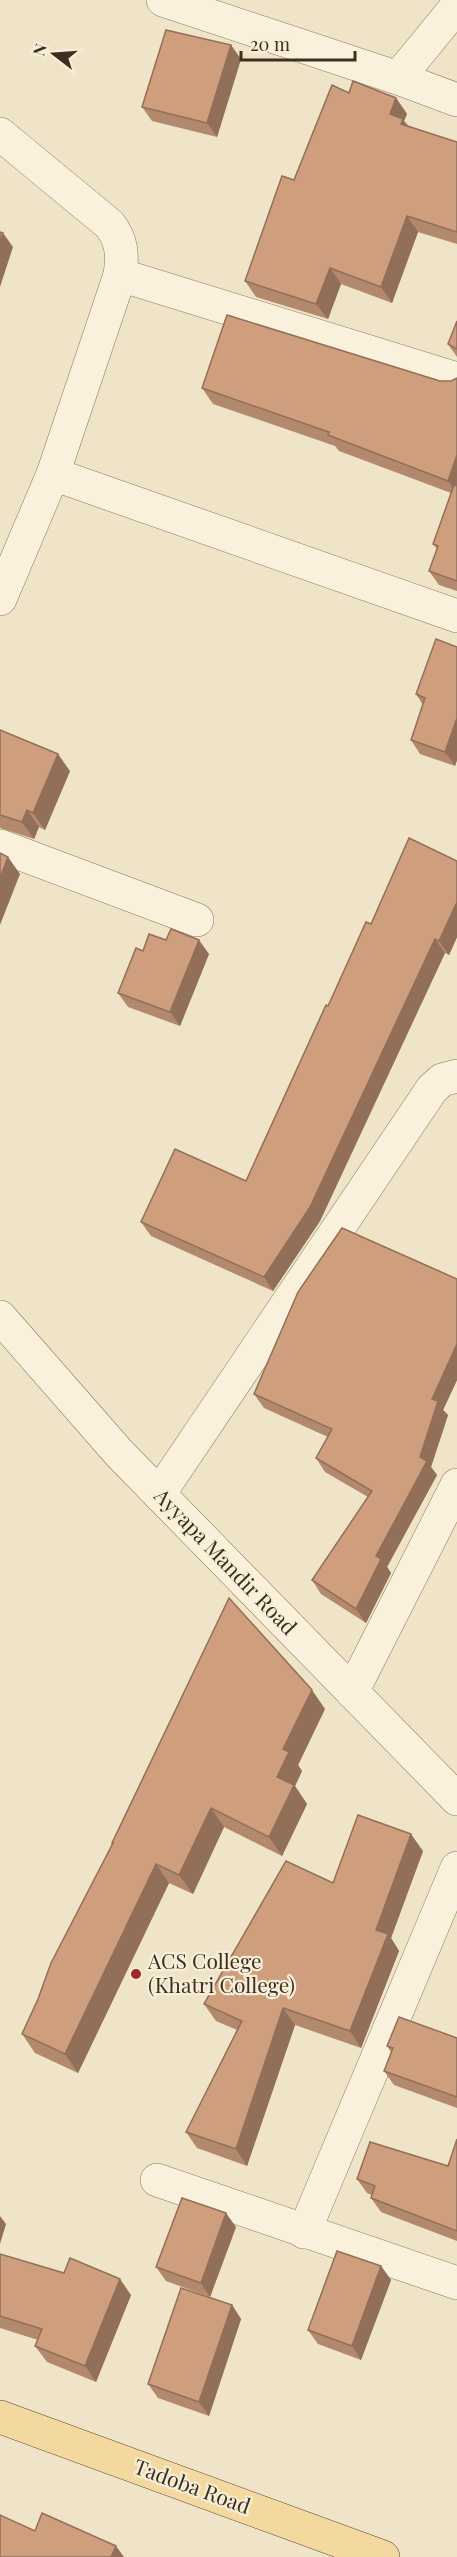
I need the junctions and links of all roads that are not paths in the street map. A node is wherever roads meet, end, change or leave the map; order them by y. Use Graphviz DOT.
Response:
graph roads {
  1 [pos="163,0"];
  2 [pos="457,6"];
  3 [pos="398,78"];
  4 [pos="457,100"];
  5 [pos="0,134"];
  6 [pos="120,275"];
  7 [pos="457,379"];
  8 [pos="53,474"];
  9 [pos="0,599"];
  10 [pos="457,616"];
  11 [pos="0,846"];
  12 [pos="197,920"];
  13 [pos="457,1076"];
  14 [pos="0,1317"];
  15 [pos="457,1485"];
  16 [pos="159,1494"];
  17 [pos="352,1692"];
  18 [pos="456,1797"];
  19 [pos="457,1869"];
  20 [pos="158,2180"];
  21 [pos="304,2232"];
  22 [pos="457,2283"];
  23 [pos="0,2417"];
  24 [pos="383,2557"];
  1 -- 3 [label="street"];
  2 -- 3 [label="street"];
  3 -- 4 [label="street"];
  5 -- 6 [label="street"];
  6 -- 7 [label="street"];
  6 -- 8 [label="street"];
  8 -- 9 [label="street"];
  8 -- 10 [label="street"];
  11 -- 12 [label="street"];
  13 -- 16 [label="street"];
  14 -- 16 [label="street, Ayyapa Mandir Road"];
  15 -- 17 [label="street"];
  16 -- 17 [label="street, Ayyapa Mandir Road"];
  17 -- 18 [label="street, Ayyapa Mandir Road"];
  19 -- 21 [label="street"];
  20 -- 21 [label="street"];
  21 -- 22 [label="street"];
  23 -- 24 [label="main road, Tadoba Road"];
}
